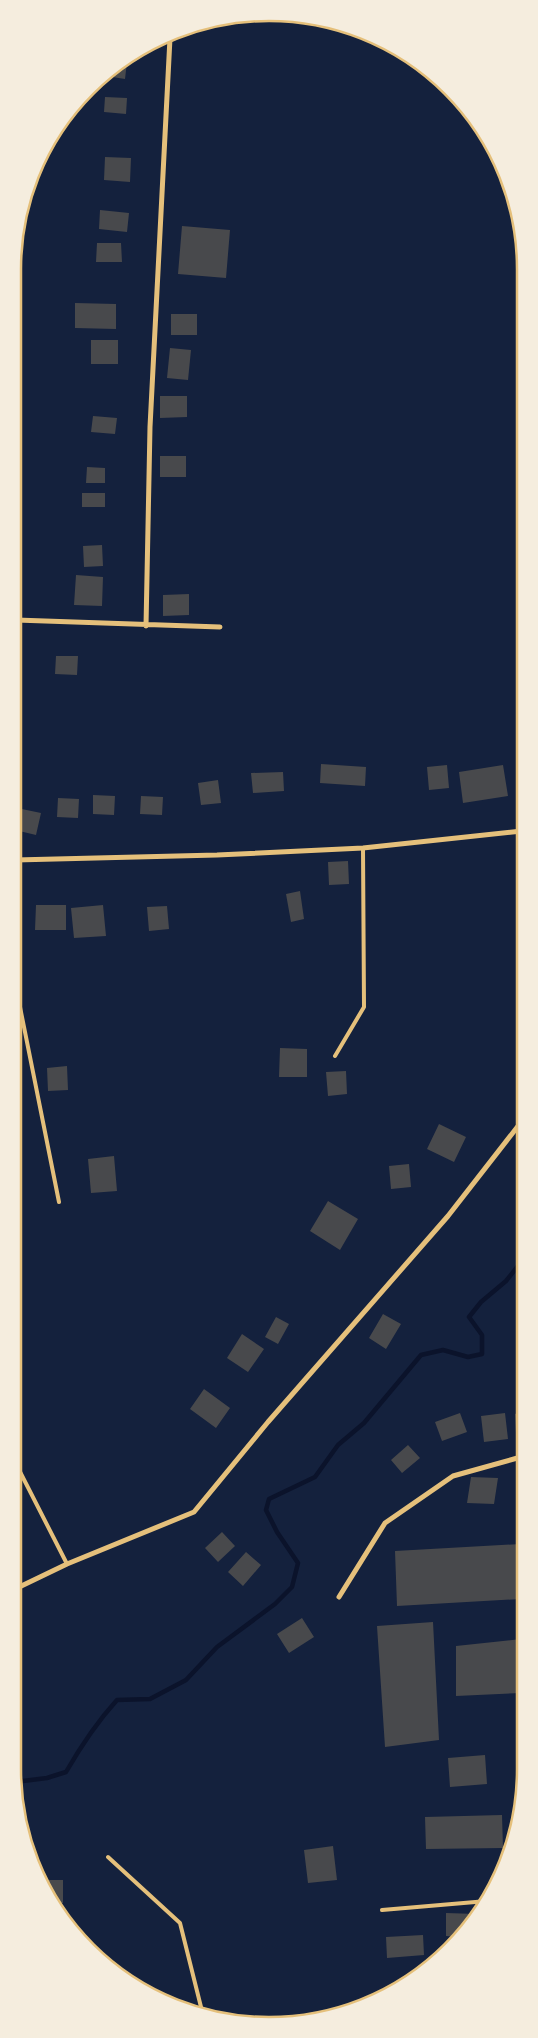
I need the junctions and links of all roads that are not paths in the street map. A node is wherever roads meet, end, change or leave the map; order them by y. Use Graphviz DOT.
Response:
graph roads {
  1 [pos="170,42"];
  2 [pos="21,620"];
  3 [pos="146,626"];
  4 [pos="220,627"];
  5 [pos="517,832"];
  6 [pos="363,848"];
  7 [pos="21,860"];
  8 [pos="21,1012"];
  9 [pos="335,1056"];
  10 [pos="517,1127"];
  11 [pos="59,1202"];
  12 [pos="517,1458"];
  13 [pos="21,1472"];
  14 [pos="67,1564"];
  15 [pos="21,1586"];
  16 [pos="339,1597"];
  17 [pos="108,1857"];
  18 [pos="478,1902"];
  19 [pos="382,1910"];
  20 [pos="201,2007"];
  1 -- 3 [label="street"];
  2 -- 3 [label="street"];
  3 -- 4 [label="street"];
  5 -- 6 [label="street"];
  6 -- 7 [label="street"];
  6 -- 9 [label="lane"];
  8 -- 11 [label="lane"];
  10 -- 14 [label="street"];
  12 -- 16 [label="street"];
  13 -- 14 [label="lane"];
  14 -- 15 [label="street"];
  17 -- 20 [label="lane"];
  18 -- 19 [label="lane"];
}
